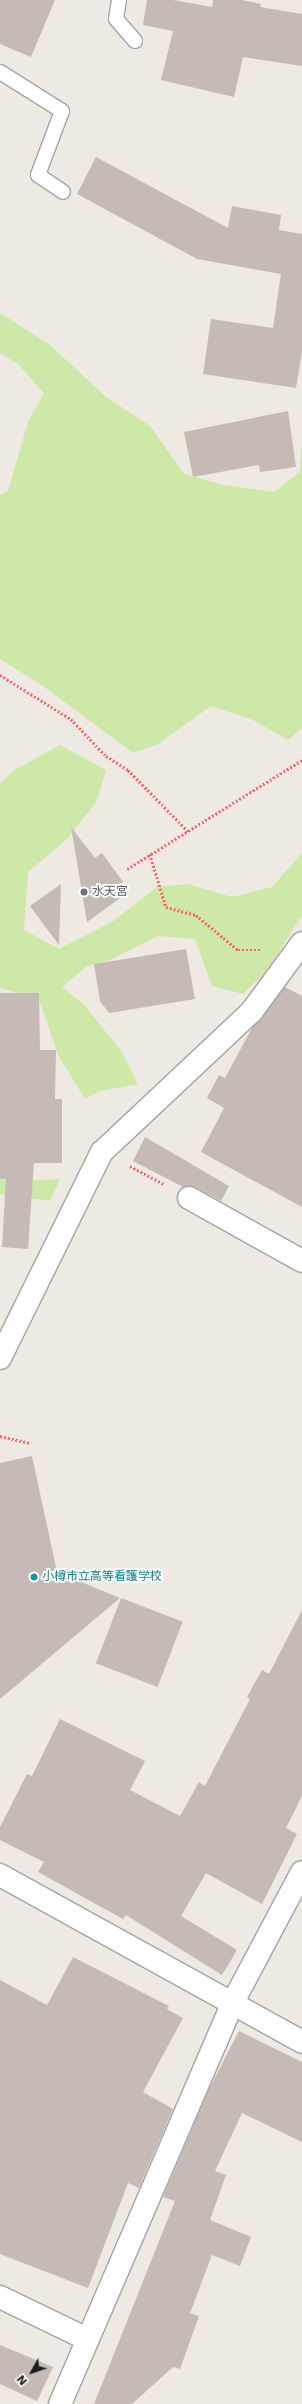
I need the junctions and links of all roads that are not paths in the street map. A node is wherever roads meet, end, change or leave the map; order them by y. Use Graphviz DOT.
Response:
graph roads {
  1 [pos="120,0"];
  2 [pos="135,41"];
  3 [pos="0,72"];
  4 [pos="63,192"];
  5 [pos="302,943"];
  6 [pos="189,1198"];
  7 [pos="302,1261"];
  8 [pos="0,1358"];
  9 [pos="302,1872"];
  10 [pos="0,1875"];
  11 [pos="232,2004"];
  12 [pos="302,2042"];
  13 [pos="0,2297"];
  14 [pos="87,2338"];
  15 [pos="60,2404"];
  1 -- 2 [label="lane"];
  3 -- 4 [label="lane"];
  5 -- 8 [label="street"];
  6 -- 7 [label="street"];
  9 -- 11 [label="street"];
  10 -- 11 [label="street"];
  11 -- 12 [label="street"];
  11 -- 14 [label="street"];
  13 -- 14 [label="street"];
  14 -- 15 [label="street"];
}
